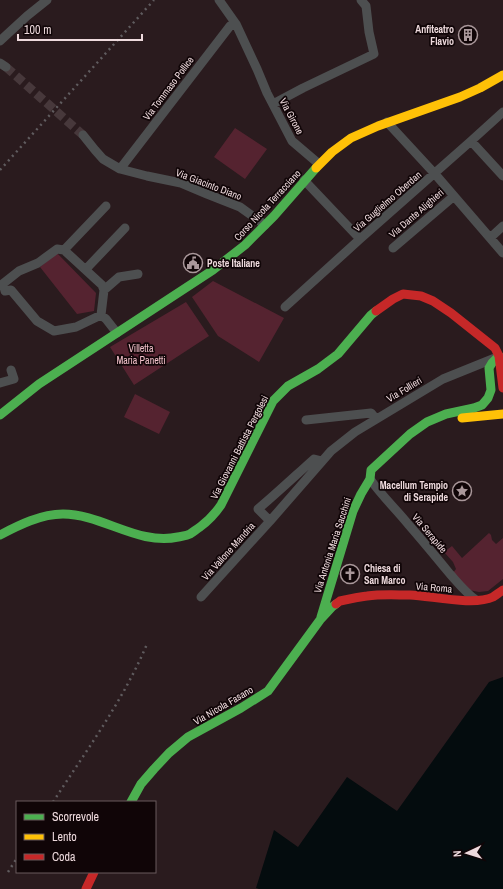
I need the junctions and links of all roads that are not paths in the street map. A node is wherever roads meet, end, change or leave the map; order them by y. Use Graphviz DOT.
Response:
graph roads {
  1 [pos="47,0"];
  2 [pos="219,0"];
  3 [pos="362,0"];
  4 [pos="236,24"];
  5 [pos="0,41"];
  6 [pos="503,75"];
  7 [pos="493,81"];
  8 [pos="503,86"];
  9 [pos="273,104"];
  10 [pos="503,112"];
  11 [pos="387,122"];
  12 [pos="83,135"];
  13 [pos="471,142"];
  14 [pos="319,164"];
  15 [pos="120,169"];
  16 [pos="435,174"];
  17 [pos="503,176"];
  18 [pos="304,180"];
  19 [pos="454,196"];
  20 [pos="106,206"];
  21 [pos="265,225"];
  22 [pos="503,226"];
  23 [pos="125,228"];
  24 [pos="490,238"];
  25 [pos="360,239"];
  26 [pos="393,248"];
  27 [pos="64,250"];
  28 [pos="503,253"];
  29 [pos="86,269"];
  30 [pos="138,274"];
  31 [pos="3,288"];
  32 [pos="104,290"];
  33 [pos="285,306"];
  34 [pos="103,317"];
  35 [pos="117,333"];
  36 [pos="502,356"];
  37 [pos="11,370"];
  38 [pos="0,383"];
  39 [pos="503,388"];
  40 [pos="503,414"];
  41 [pos="0,415"];
  42 [pos="376,419"];
  43 [pos="306,420"];
  44 [pos="322,461"];
  45 [pos="292,478"];
  46 [pos="370,479"];
  47 [pos="300,486"];
  48 [pos="281,490"];
  49 [pos="290,497"];
  50 [pos="270,521"];
  51 [pos="0,535"];
  52 [pos="503,590"];
  53 [pos="202,597"];
  54 [pos="476,600"];
  55 [pos="320,620"];
  56 [pos="132,801"];
  57 [pos="94,873"];
  58 [pos="86,889"];
  1 -- 5 [label="street"];
  2 -- 4 [label="street, Via Girone"];
  3 -- 9 [label="street"];
  4 -- 9 [label="street, Via Girone"];
  4 -- 15 [label="street, Via Tommaso Pollice"];
  6 -- 7 [label="street, Corso Nicola Terracciano"];
  7 -- 8 [label="street"];
  7 -- 11 [label="street, Corso Nicola Terracciano"];
  9 -- 14 [label="street, Via Girone"];
  10 -- 13 [label="street, Via Guglielmo Oberdan"];
  11 -- 14 [label="street, Corso Nicola Terracciano"];
  11 -- 16 [label="street, Via Dante Alighieri"];
  12 -- 15 [label="street, Via Giacinto Diano"];
  13 -- 16 [label="street, Via Guglielmo Oberdan"];
  13 -- 17 [label="street"];
  14 -- 18 [label="street, Corso Nicola Terracciano"];
  15 -- 21 [label="street, Via Giacinto Diano"];
  16 -- 19 [label="street, Via Dante Alighieri"];
  16 -- 25 [label="street, Via Guglielmo Oberdan"];
  18 -- 21 [label="street, Corso Nicola Terracciano"];
  18 -- 25 [label="street"];
  19 -- 24 [label="street, Via Dante Alighieri"];
  19 -- 26 [label="street, Via Dante Alighieri"];
  20 -- 27 [label="street"];
  21 -- 35 [label="street, Corso Nicola Terracciano"];
  22 -- 24 [label="street"];
  23 -- 29 [label="street"];
  24 -- 28 [label="street, Via Dante Alighieri"];
  25 -- 33 [label="street, Via Guglielmo Oberdan"];
  27 -- 29 [label="street"];
  27 -- 31 [label="street"];
  29 -- 32 [label="street"];
  30 -- 32 [label="street"];
  31 -- 34 [label="street"];
  32 -- 34 [label="street"];
  34 -- 35 [label="street"];
  35 -- 41 [label="street, Corso Nicola Terracciano"];
  36 -- 39 [label="street"];
  36 -- 42 [label="street, Via Follieri"];
  36 -- 46 [label="street, Via Antonia Maria Sacchini"];
  36 -- 51 [label="street, Via Giovanni Battista Pergolesi"];
  37 -- 38 [label="street"];
  40 -- 46 [label="street"];
  42 -- 43 [label="street"];
  42 -- 44 [label="street, Via Follieri"];
  44 -- 45 [label="street"];
  44 -- 47 [label="street, Via Follieri"];
  45 -- 47 [label="street"];
  45 -- 48 [label="street"];
  46 -- 54 [label="street, Via Serapide"];
  46 -- 55 [label="street, Via Antonia Maria Sacchini"];
  47 -- 49 [label="street, Via Vallone Mandria"];
  48 -- 49 [label="street"];
  48 -- 50 [label="street"];
  49 -- 50 [label="street, Via Vallone Mandria"];
  50 -- 53 [label="street, Via Vallone Mandria"];
  52 -- 54 [label="street, Via Roma"];
  54 -- 55 [label="street, Via Roma"];
  55 -- 56 [label="street, Via Nicola Fasano"];
  57 -- 58 [label="street"];
}
